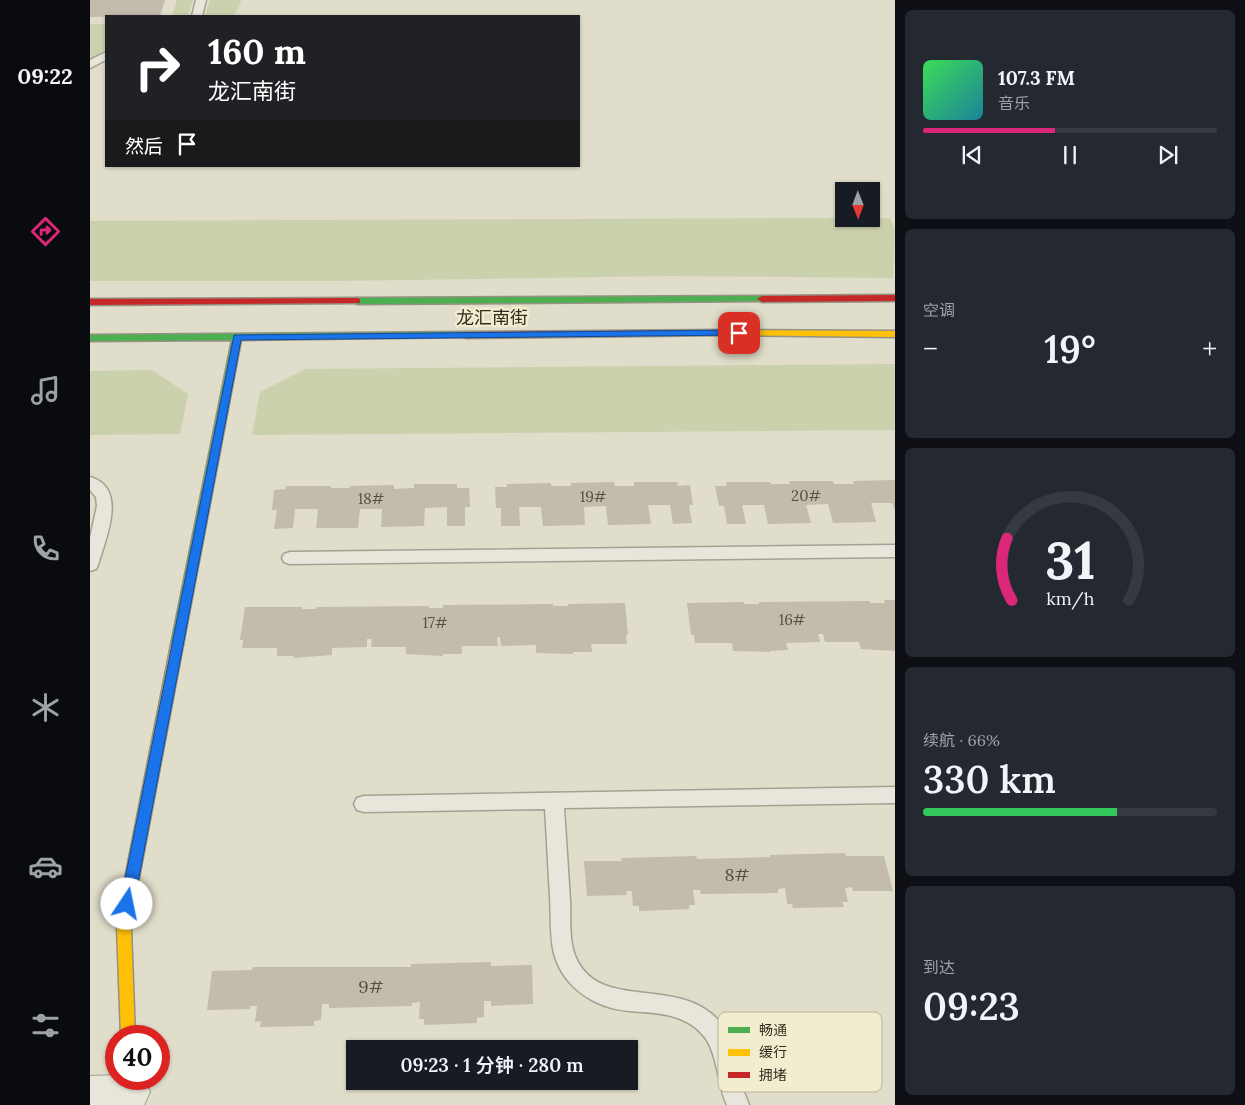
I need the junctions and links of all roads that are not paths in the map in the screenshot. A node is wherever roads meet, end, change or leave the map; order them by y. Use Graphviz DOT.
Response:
graph roads {
  1 [pos="201,0"];
  2 [pos="197,15"];
  3 [pos="105,56"];
  4 [pos="90,65"];
  5 [pos="895,298"];
  6 [pos="90,302"];
  7 [pos="895,334"];
  8 [pos="237,337"];
  9 [pos="90,338"];
  10 [pos="90,482"];
  11 [pos="895,551"];
  12 [pos="290,558"];
  13 [pos="90,565"];
  14 [pos="895,795"];
  15 [pos="554,801"];
  16 [pos="364,804"];
  17 [pos="128,1025"];
  18 [pos="718,1041"];
  19 [pos="131,1092"];
  20 [pos="733,1092"];
  21 [pos="90,1094"];
  22 [pos="738,1105"];
  1 -- 2 [label="lane"];
  3 -- 4 [label="lane"];
  5 -- 6 [label="main road, 龙汇南街"];
  7 -- 8 [label="main road, 龙汇南街"];
  8 -- 9 [label="main road, 龙汇南街"];
  8 -- 17 [label="main road"];
  10 -- 13 [label="lane"];
  11 -- 12 [label="lane"];
  14 -- 15 [label="lane"];
  15 -- 16 [label="lane"];
  15 -- 18 [label="lane"];
  19 -- 21 [label="street"];
  20 -- 22 [label="lane"];
}
